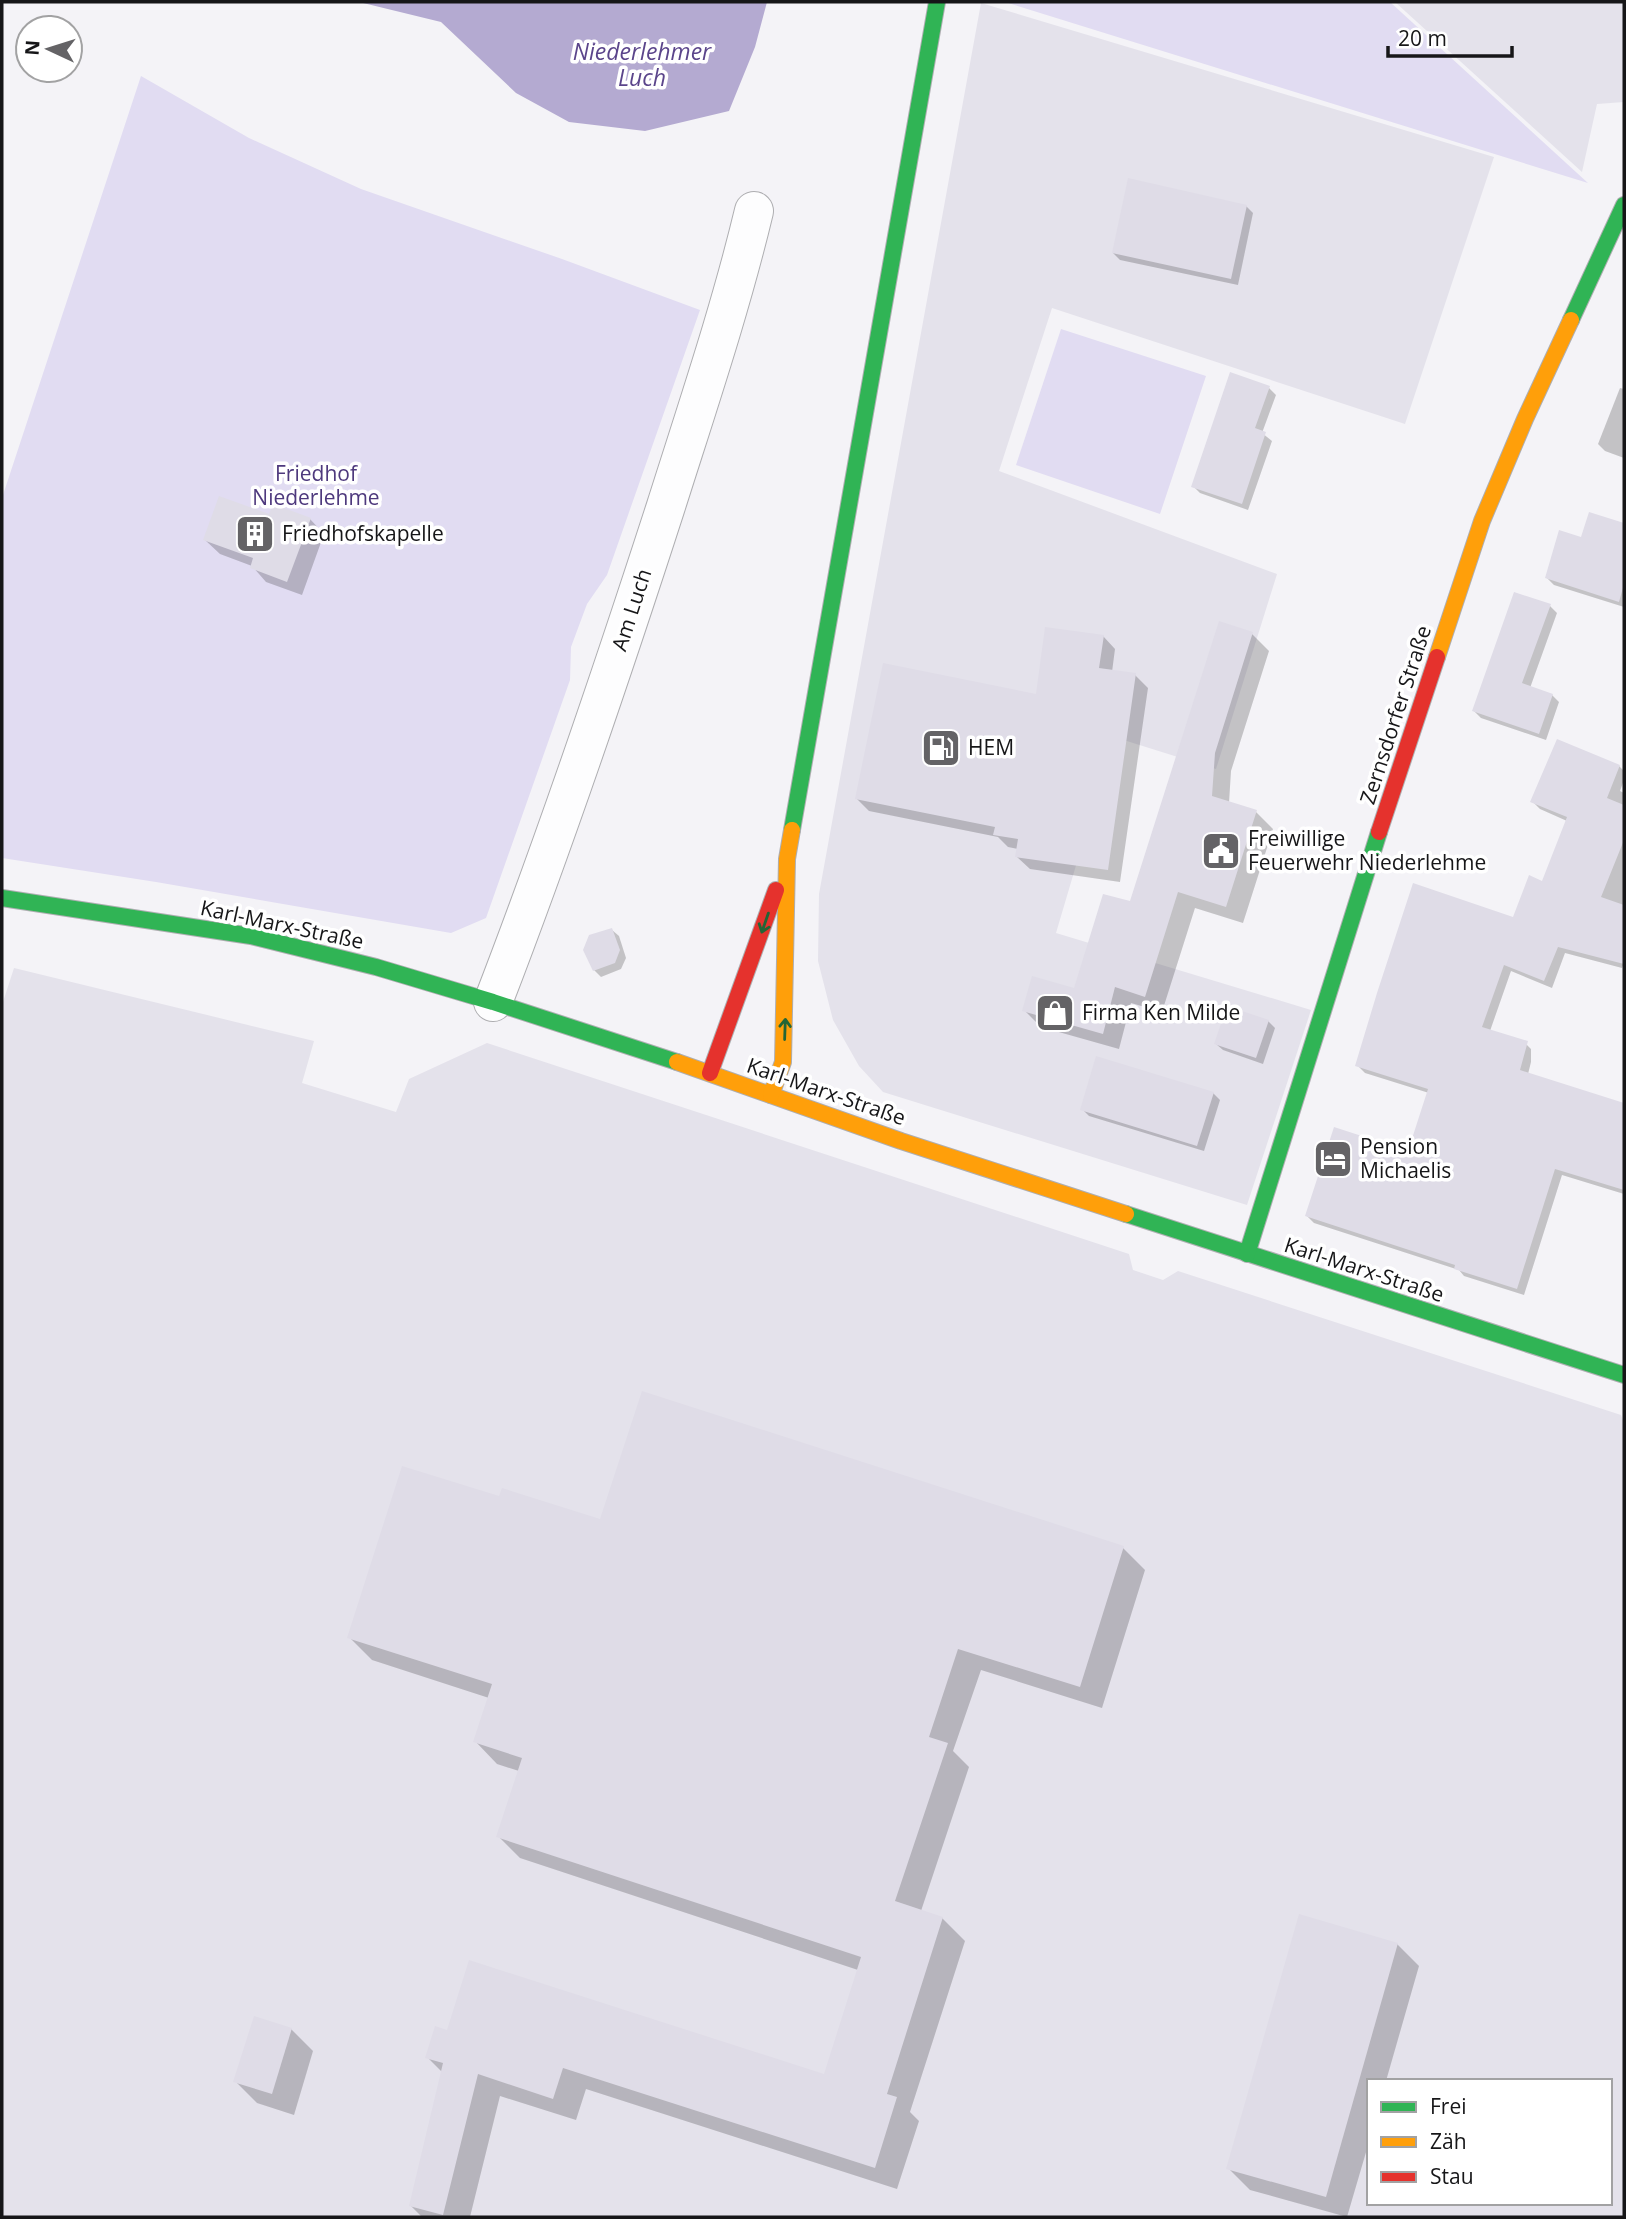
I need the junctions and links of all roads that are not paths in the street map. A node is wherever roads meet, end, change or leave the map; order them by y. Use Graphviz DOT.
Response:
graph roads {
  1 [pos="937,2"];
  2 [pos="1624,205"];
  3 [pos="754,211"];
  4 [pos="787,859"];
  5 [pos="2,898"];
  6 [pos="493,1002"];
  7 [pos="710,1073"];
  8 [pos="771,1096"];
  9 [pos="1247,1254"];
  10 [pos="1624,1375"];
  1 -- 4 [label="street"];
  2 -- 9 [label="street, Zernsdorfer Straße"];
  3 -- 6 [label="street, Am Luch"];
  4 -- 7 [label="street, one-way"];
  8 -- 4 [label="street, one-way"];
  5 -- 6 [label="street, Karl-Marx-Straße"];
  6 -- 7 [label="street, Karl-Marx-Straße"];
  7 -- 8 [label="street, Karl-Marx-Straße"];
  8 -- 9 [label="street, Karl-Marx-Straße"];
  9 -- 10 [label="street, Karl-Marx-Straße"];
}
